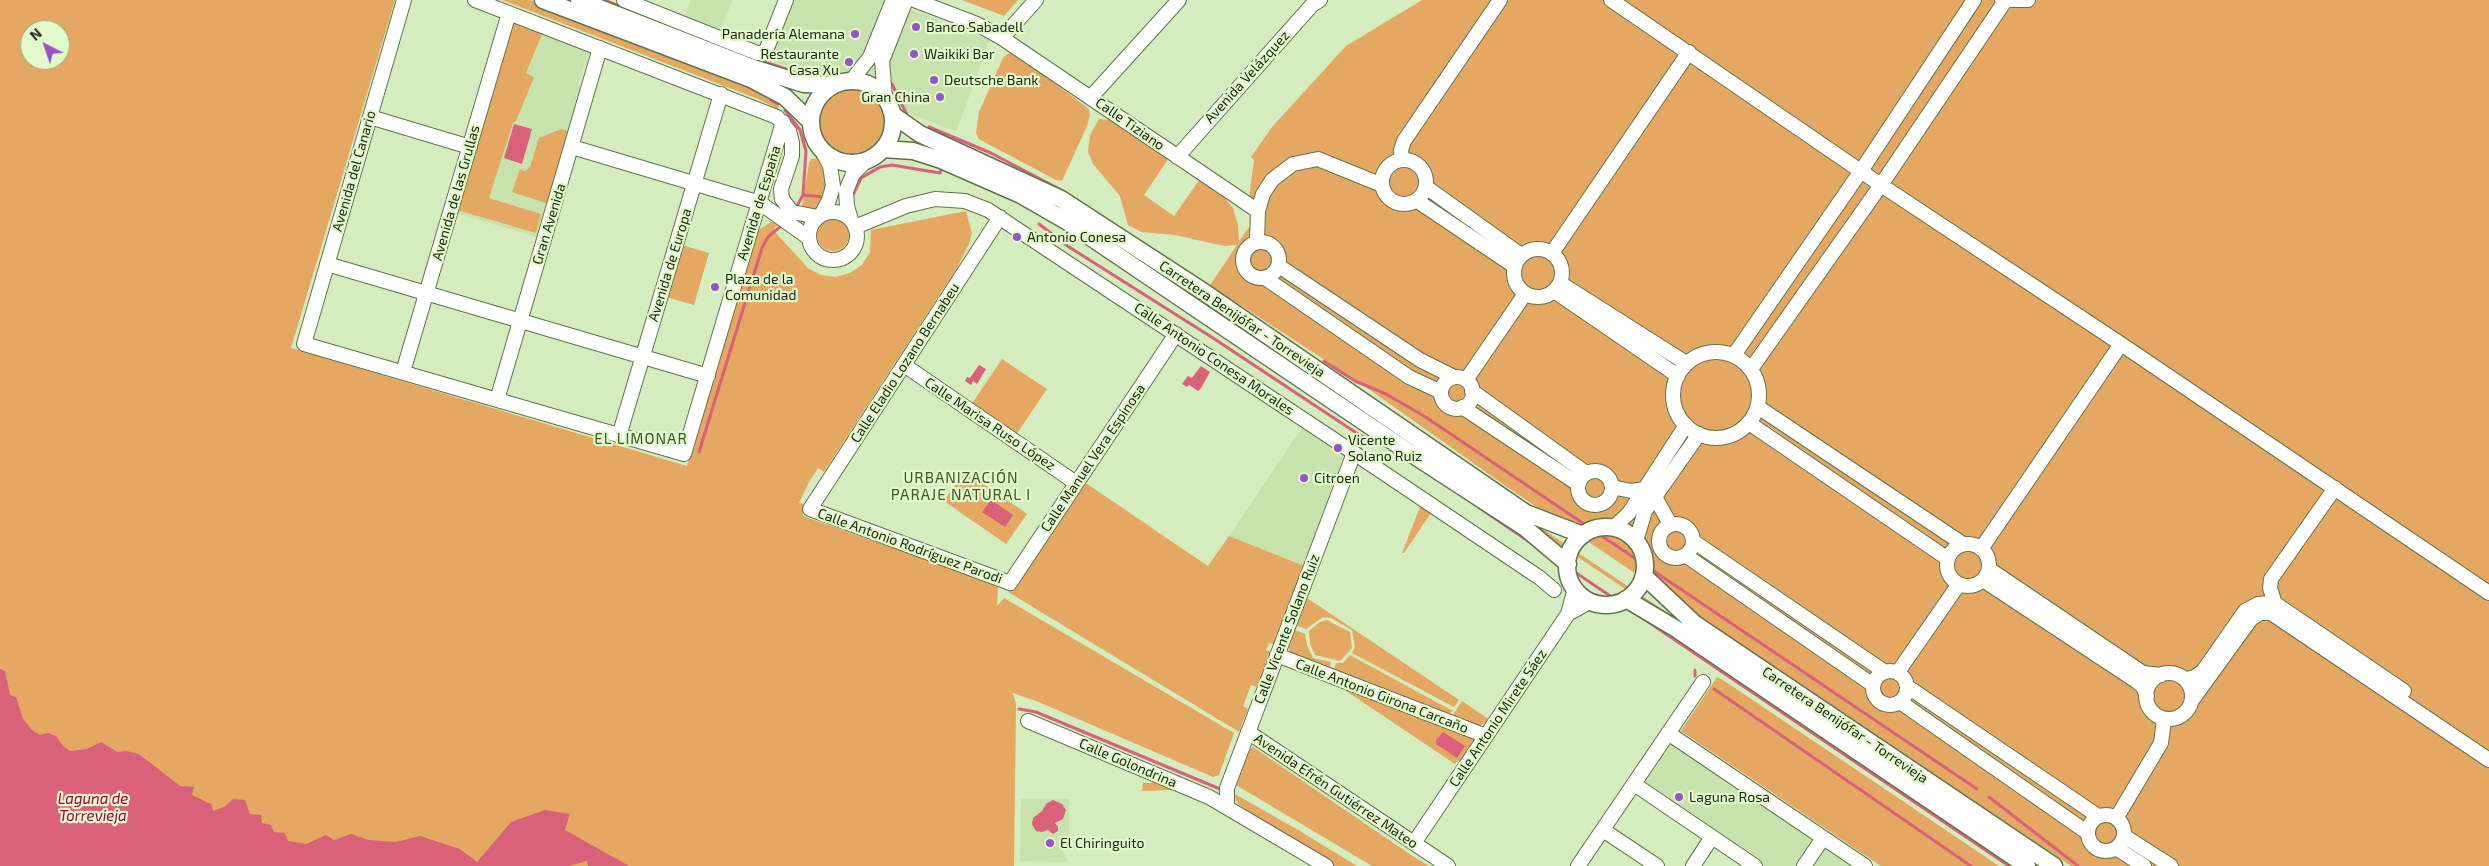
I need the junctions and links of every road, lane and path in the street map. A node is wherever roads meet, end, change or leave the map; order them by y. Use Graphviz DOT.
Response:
graph roads {
  1 [pos="404,0"];
  2 [pos="475,0"];
  3 [pos="543,0"];
  4 [pos="579,0"];
  5 [pos="624,0"];
  6 [pos="786,0"];
  7 [pos="893,0"];
  8 [pos="906,0"];
  9 [pos="914,0"];
  10 [pos="1036,0"];
  11 [pos="1179,0"];
  12 [pos="1320,0"];
  13 [pos="1500,0"];
  14 [pos="1611,0"];
  15 [pos="1974,0"];
  16 [pos="2028,0"];
  17 [pos="2003,1"];
  18 [pos="509,13"];
  19 [pos="1002,38"];
  20 [pos="600,48"];
  21 [pos="1689,52"];
  22 [pos="851,81"];
  23 [pos="834,85"];
  24 [pos="720,94"];
  25 [pos="885,97"];
  26 [pos="1091,97"];
  27 [pos="893,115"];
  28 [pos="370,117"];
  29 [pos="783,122"];
  30 [pos="811,122"];
  31 [pos="470,147"];
  32 [pos="572,147"];
  33 [pos="883,149"];
  34 [pos="822,150"];
  35 [pos="1177,157"];
  36 [pos="867,160"];
  37 [pos="1402,160"];
  38 [pos="789,163"];
  39 [pos="1860,171"];
  40 [pos="694,183"];
  41 [pos="1382,184"];
  42 [pos="1881,185"];
  43 [pos="1426,187"];
  44 [pos="1416,200"];
  45 [pos="760,203"];
  46 [pos="1258,211"];
  47 [pos="819,216"];
  48 [pos="780,217"];
  49 [pos="1000,217"];
  50 [pos="853,224"];
  51 [pos="753,226"];
  52 [pos="809,238"];
  53 [pos="1257,242"];
  54 [pos="1552,253"];
  55 [pos="1518,260"];
  56 [pos="327,264"];
  57 [pos="1279,266"];
  58 [pos="1265,278"];
  59 [pos="1557,287"];
  60 [pos="426,293"];
  61 [pos="1525,294"];
  62 [pos="520,321"];
  63 [pos="1176,334"];
  64 [pos="2121,344"];
  65 [pos="1734,355"];
  66 [pos="642,357"];
  67 [pos="1686,363"];
  68 [pos="904,365"];
  69 [pos="1752,369"];
  70 [pos="403,372"];
  71 [pos="708,376"];
  72 [pos="1678,376"];
  73 [pos="1464,383"];
  74 [pos="1441,392"];
  75 [pos="497,400"];
  76 [pos="1462,407"];
  77 [pos="1758,407"];
  78 [pos="1749,423"];
  79 [pos="1686,425"];
  80 [pos="1699,434"];
  81 [pos="619,436"];
  82 [pos="1354,453"];
  83 [pos="1582,479"];
  84 [pos="1076,483"];
  85 [pos="1612,487"];
  86 [pos="2335,488"];
  87 [pos="1650,493"];
  88 [pos="810,509"];
  89 [pos="1670,524"];
  90 [pos="1613,528"];
  91 [pos="1583,535"];
  92 [pos="1636,541"];
  93 [pos="1693,541"];
  94 [pos="1963,544"];
  95 [pos="1981,549"];
  96 [pos="1685,555"];
  97 [pos="1948,559"];
  98 [pos="1568,564"];
  99 [pos="1986,575"];
  100 [pos="1644,576"];
  101 [pos="1010,583"];
  102 [pos="1959,584"];
  103 [pos="1575,588"];
  104 [pos="1554,590"];
  105 [pos="2489,593"];
  106 [pos="1626,599"];
  107 [pos="1591,601"];
  108 [pos="2275,604"];
  109 [pos="1568,614"];
  110 [pos="1277,655"];
  111 [pos="1891,672"];
  112 [pos="2161,675"];
  113 [pos="2185,679"];
  114 [pos="1702,682"];
  115 [pos="1873,685"];
  116 [pos="1908,687"];
  117 [pos="2146,696"];
  118 [pos="2193,699"];
  119 [pos="1900,702"];
  120 [pos="2164,720"];
  121 [pos="1028,721"];
  122 [pos="1248,732"];
  123 [pos="1668,733"];
  124 [pos="1486,736"];
  125 [pos="2489,749"];
  126 [pos="2489,760"];
  127 [pos="1634,784"];
  128 [pos="1227,806"];
  129 [pos="2098,816"];
  130 [pos="2117,818"];
  131 [pos="1603,830"];
  132 [pos="2088,833"];
  133 [pos="1712,837"];
  134 [pos="1823,838"];
  135 [pos="2120,842"];
  136 [pos="1414,843"];
  137 [pos="1326,866"];
  138 [pos="1448,866"];
  139 [pos="1578,866"];
  140 [pos="1657,866"];
  141 [pos="1693,866"];
  142 [pos="1755,866"];
  143 [pos="1804,866"];
  144 [pos="1865,866"];
  145 [pos="2028,866"];
  146 [pos="2054,866"];
  147 [pos="2144,866"];
  148 [pos="2171,866"];
  1 -- 28 [label="street, Avenida del Canario"];
  2 -- 18 [label="street"];
  3 -- 30 [label="main road"];
  4 -- 23 [label="main road"];
  5 -- 6 [label="street"];
  7 -- 22 [label="street"];
  8 -- 25 [label="street"];
  9 -- 19 [label="street, Calle Tiziano"];
  10 -- 19 [label="street"];
  11 -- 26 [label="street"];
  12 -- 35 [label="street, Avenida Velázquez"];
  13 -- 37 [label="street"];
  14 -- 21 [label="street"];
  15 -- 39 [label="street"];
  16 -- 17 [label="street"];
  17 -- 42 [label="street"];
  18 -- 20 [label="street"];
  18 -- 31 [label="street, Avenida de las Grullas"];
  19 -- 26 [label="street, Calle Tiziano"];
  20 -- 24 [label="street"];
  20 -- 32 [label="street, Gran Avenida"];
  21 -- 39 [label="street"];
  21 -- 54 [label="street"];
  22 -- 23 [label="main road"];
  22 -- 25 [label="main road"];
  23 -- 30 [label="main road"];
  24 -- 29 [label="street"];
  24 -- 40 [label="street, Avenida de Europa"];
  25 -- 27 [label="main road"];
  26 -- 35 [label="street, Calle Tiziano"];
  27 -- 33 [label="main road"];
  27 -- 91 [label="main road, Carretera Benijófar - Torrevieja"];
  28 -- 31 [label="street"];
  28 -- 56 [label="street, Avenida del Canario"];
  29 -- 38 [label="street"];
  29 -- 45 [label="street, Avenida de España"];
  30 -- 34 [label="main road"];
  31 -- 60 [label="street, Avenida de las Grullas"];
  32 -- 40 [label="street"];
  32 -- 62 [label="street, Gran Avenida"];
  33 -- 36 [label="main road"];
  33 -- 98 [label="main road, Carretera Benijófar - Torrevieja"];
  34 -- 36 [label="main road"];
  34 -- 47 [label="street"];
  35 -- 46 [label="street, Calle Tiziano"];
  36 -- 50 [label="street"];
  37 -- 41 [label="street"];
  37 -- 43 [label="street"];
  38 -- 47 [label="street"];
  38 -- 48 [label="street"];
  39 -- 42 [label="street"];
  39 -- 65 [label="street"];
  40 -- 45 [label="street"];
  40 -- 66 [label="street, Avenida de Europa"];
  41 -- 44 [label="street"];
  41 -- 46 [label="street"];
  42 -- 64 [label="street"];
  42 -- 69 [label="street"];
  43 -- 44 [label="street"];
  43 -- 55 [label="street"];
  44 -- 55 [label="street"];
  45 -- 48 [label="street"];
  45 -- 51 [label="street, Avenida de España"];
  46 -- 53 [label="street"];
  47 -- 50 [label="street"];
  47 -- 52 [label="street"];
  48 -- 51 [label="street"];
  48 -- 52 [label="street"];
  49 -- 50 [label="street, Calle Antonio Conesa Morales"];
  49 -- 63 [label="street, Calle Antonio Conesa Morales"];
  49 -- 68 [label="street, Calle Eladio Lozano Bernabeu"];
  50 -- 52 [label="street"];
  51 -- 71 [label="street, Avenida de España"];
  53 -- 57 [label="street"];
  53 -- 58 [label="street"];
  54 -- 55 [label="street"];
  54 -- 59 [label="street"];
  55 -- 61 [label="street"];
  56 -- 60 [label="street"];
  56 -- 70 [label="street, Avenida del Canario"];
  57 -- 58 [label="street"];
  57 -- 73 [label="street"];
  58 -- 74 [label="street"];
  59 -- 61 [label="street"];
  59 -- 67 [label="street"];
  59 -- 72 [label="street"];
  60 -- 62 [label="street"];
  60 -- 70 [label="street, Avenida de las Grullas"];
  61 -- 73 [label="street"];
  62 -- 66 [label="street"];
  62 -- 75 [label="street, Gran Avenida"];
  63 -- 82 [label="street, Calle Antonio Conesa Morales"];
  63 -- 84 [label="street, Calle Manuel Vera Espinosa"];
  64 -- 86 [label="street"];
  64 -- 95 [label="street"];
  65 -- 67 [label="street"];
  65 -- 69 [label="street"];
  66 -- 71 [label="street"];
  66 -- 81 [label="street, Avenida de Europa"];
  67 -- 72 [label="street"];
  68 -- 84 [label="street, Calle Marisa Ruso López"];
  68 -- 88 [label="street, Calle Eladio Lozano Bernabeu"];
  69 -- 77 [label="street"];
  70 -- 75 [label="street"];
  71 -- 81 [label="street, Avenida de España"];
  72 -- 79 [label="street"];
  73 -- 74 [label="street"];
  73 -- 76 [label="street"];
  73 -- 83 [label="street"];
  74 -- 76 [label="street"];
  75 -- 81 [label="street"];
  76 -- 83 [label="street"];
  77 -- 78 [label="street"];
  77 -- 94 [label="street"];
  78 -- 80 [label="street"];
  78 -- 97 [label="street"];
  79 -- 80 [label="street"];
  79 -- 87 [label="street"];
  80 -- 87 [label="street"];
  82 -- 104 [label="street, Calle Antonio Conesa Morales"];
  82 -- 110 [label="street, Calle Vicente Solano Ruiz"];
  83 -- 85 [label="street"];
  83 -- 85 [label="street"];
  84 -- 101 [label="street, Calle Manuel Vera Espinosa"];
  85 -- 87 [label="street"];
  86 -- 105 [label="street"];
  86 -- 108 [label="street"];
  87 -- 89 [label="street"];
  87 -- 90 [label="street"];
  87 -- 92 [label="street"];
  88 -- 101 [label="street, Calle Antonio Rodríguez Parodi"];
  89 -- 93 [label="street"];
  89 -- 96 [label="street"];
  90 -- 91 [label="main road"];
  90 -- 92 [label="main road"];
  91 -- 98 [label="main road"];
  92 -- 100 [label="main road"];
  93 -- 96 [label="street"];
  93 -- 111 [label="street"];
  94 -- 95 [label="street"];
  94 -- 97 [label="street"];
  95 -- 99 [label="street"];
  96 -- 115 [label="street"];
  97 -- 102 [label="street"];
  98 -- 103 [label="main road"];
  99 -- 102 [label="street"];
  99 -- 112 [label="street"];
  99 -- 117 [label="street"];
  100 -- 106 [label="main road"];
  100 -- 146 [label="main road, Carretera Benijófar - Torrevieja"];
  102 -- 111 [label="street"];
  103 -- 107 [label="main road"];
  103 -- 109 [label="street"];
  106 -- 107 [label="main road"];
  106 -- 145 [label="main road, Carretera Benijófar - Torrevieja"];
  107 -- 109 [label="street, Calle Antonio Mirete Sáez"];
  108 -- 113 [label="street"];
  108 -- 125 [label="street"];
  109 -- 124 [label="street, Calle Antonio Mirete Sáez"];
  110 -- 122 [label="street, Calle Vicente Solano Ruiz"];
  110 -- 124 [label="street, Calle Antonio Girona Carcaño"];
  111 -- 115 [label="street"];
  111 -- 116 [label="street"];
  112 -- 113 [label="street"];
  112 -- 117 [label="street"];
  113 -- 118 [label="street"];
  114 -- 123 [label="street"];
  115 -- 119 [label="street"];
  116 -- 119 [label="street"];
  116 -- 129 [label="street"];
  117 -- 120 [label="street"];
  118 -- 120 [label="street"];
  118 -- 126 [label="street"];
  119 -- 132 [label="street"];
  120 -- 130 [label="street"];
  121 -- 128 [label="street, Calle Golondrina"];
  122 -- 128 [label="street, Calle Vicente Solano Ruiz"];
  122 -- 136 [label="street, Avenida Efrén Gutiérrez Mateo"];
  123 -- 127 [label="street"];
  123 -- 134 [label="street"];
  124 -- 136 [label="street, Calle Antonio Mirete Sáez"];
  127 -- 131 [label="street"];
  127 -- 133 [label="street"];
  128 -- 137 [label="street, Calle Golondrina"];
  129 -- 130 [label="street"];
  129 -- 132 [label="street"];
  130 -- 135 [label="street"];
  131 -- 139 [label="street"];
  131 -- 140 [label="street"];
  132 -- 135 [label="street"];
  133 -- 141 [label="street"];
  133 -- 142 [label="street"];
  134 -- 143 [label="street"];
  134 -- 144 [label="street"];
  135 -- 147 [label="street"];
  135 -- 148 [label="street"];
  136 -- 138 [label="street, Avenida Efrén Gutiérrez Mateo"];
}
